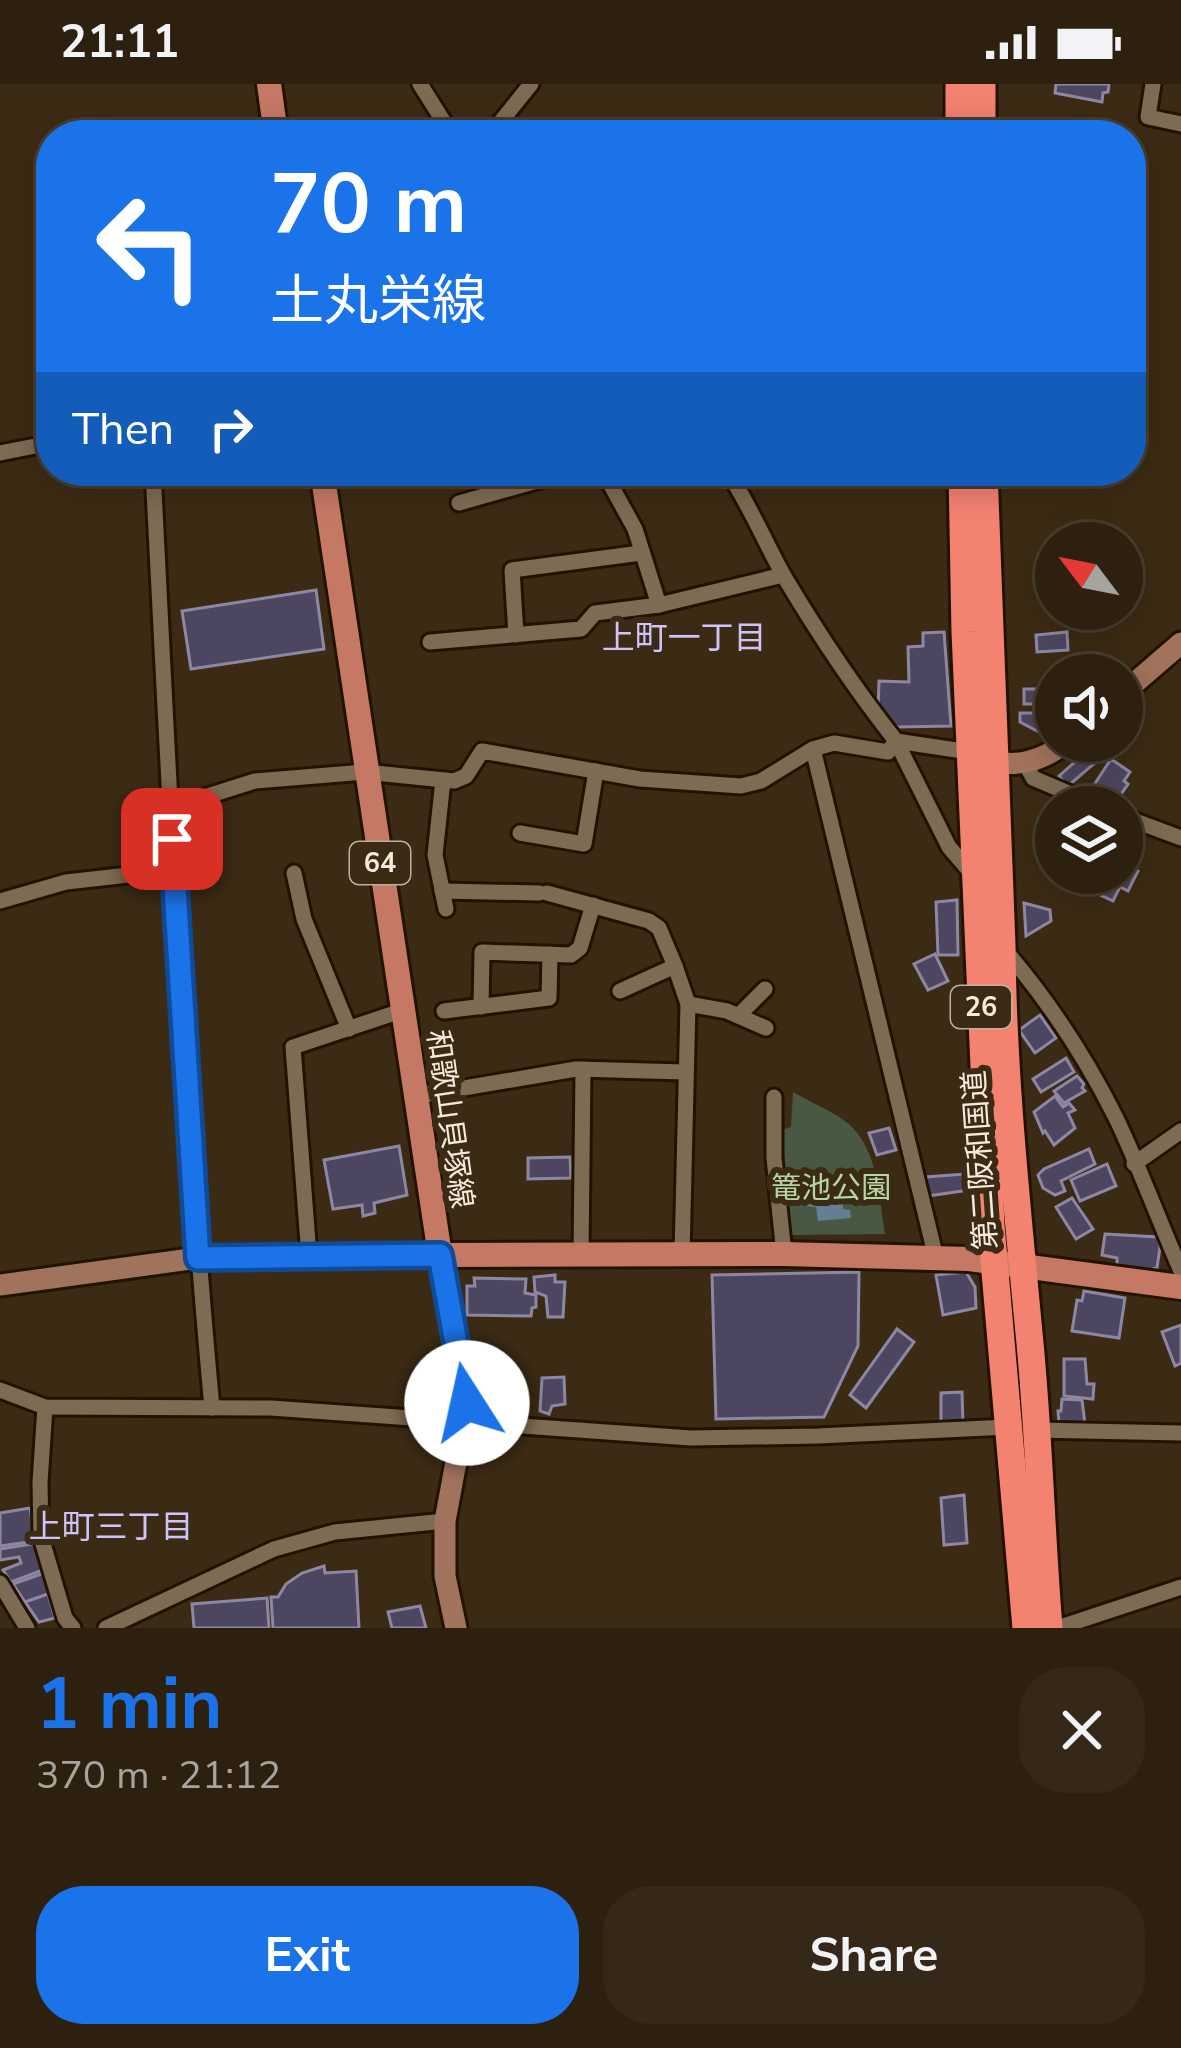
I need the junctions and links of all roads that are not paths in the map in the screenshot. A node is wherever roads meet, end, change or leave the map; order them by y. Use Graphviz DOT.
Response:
graph roads {
  1 [pos="269,84"];
  2 [pos="420,84"];
  3 [pos="531,84"];
  4 [pos="959,84"];
  5 [pos="982,84"];
  6 [pos="1154,84"];
  7 [pos="274,120"];
  8 [pos="443,120"];
  9 [pos="502,120"];
  10 [pos="959,120"];
  11 [pos="982,120"];
  12 [pos="1181,124"];
  13 [pos="36,446"];
  14 [pos="0,453"];
  15 [pos="154,486"];
  16 [pos="324,486"];
  17 [pos="519,486"];
  18 [pos="611,486"];
  19 [pos="737,486"];
  20 [pos="963,486"];
  21 [pos="984,486"];
  22 [pos="459,503"];
  23 [pos="641,553"];
  24 [pos="783,574"];
  25 [pos="659,605"];
  26 [pos="516,634"];
  27 [pos="430,642"];
  28 [pos="1181,643"];
  29 [pos="1143,676"];
  30 [pos="896,740"];
  31 [pos="813,749"];
  32 [pos="982,757"];
  33 [pos="1035,759"];
  34 [pos="1025,763"];
  35 [pos="596,771"];
  36 [pos="365,772"];
  37 [pos="443,780"];
  38 [pos="1052,786"];
  39 [pos="170,808"];
  40 [pos="1143,824"];
  41 [pos="520,833"];
  42 [pos="1181,838"];
  43 [pos="173,870"];
  44 [pos="294,874"];
  45 [pos="975,878"];
  46 [pos="0,901"];
  47 [pos="593,905"];
  48 [pos="1002,946"];
  49 [pos="550,954"];
  50 [pos="675,966"];
  51 [pos="764,989"];
  52 [pos="620,991"];
  53 [pos="688,1004"];
  54 [pos="481,1007"];
  55 [pos="404,1010"];
  56 [pos="444,1011"];
  57 [pos="738,1016"];
  58 [pos="349,1028"];
  59 [pos="766,1028"];
  60 [pos="583,1069"];
  61 [pos="685,1072"];
  62 [pos="417,1096"];
  63 [pos="774,1097"];
  64 [pos="1181,1131"];
  65 [pos="1134,1164"];
  66 [pos="581,1254"];
  67 [pos="784,1254"];
  68 [pos="440,1255"];
  69 [pos="682,1255"];
  70 [pos="309,1256"];
  71 [pos="198,1258"];
  72 [pos="936,1258"];
  73 [pos="1008,1263"];
  74 [pos="1181,1271"];
  75 [pos="0,1285"];
  76 [pos="1181,1287"];
  77 [pos="0,1390"];
  78 [pos="45,1407"];
  79 [pos="212,1408"];
  80 [pos="463,1423"];
  81 [pos="1022,1429"];
  82 [pos="1181,1433"];
  83 [pos="445,1521"];
  84 [pos="0,1583"];
  85 [pos="1181,1587"];
  86 [pos="27,1628"];
  87 [pos="73,1628"];
  88 [pos="106,1628"];
  89 [pos="456,1628"];
  90 [pos="1026,1628"];
  91 [pos="1053,1628"];
  1 -- 7 [label="main road"];
  2 -- 8 [label="street"];
  3 -- 9 [label="street"];
  4 -- 10 [label="highway"];
  5 -- 11 [label="highway"];
  6 -- 12 [label="street"];
  13 -- 14 [label="street"];
  15 -- 39 [label="street"];
  16 -- 36 [label="main road, 和歌山貝塚線 / 64"];
  17 -- 22 [label="street"];
  18 -- 23 [label="street"];
  19 -- 24 [label="street"];
  20 -- 32 [label="highway, 第二阪和国道 / 26"];
  21 -- 32 [label="highway, 第二阪和国道 / 26"];
  23 -- 25 [label="street"];
  23 -- 26 [label="street"];
  24 -- 25 [label="street"];
  24 -- 30 [label="street"];
  25 -- 26 [label="street"];
  26 -- 27 [label="street"];
  28 -- 29 [label="street"];
  30 -- 31 [label="street"];
  30 -- 32 [label="street"];
  30 -- 45 [label="street"];
  31 -- 35 [label="street"];
  31 -- 72 [label="street"];
  32 -- 34 [label="street"];
  32 -- 45 [label="highway, 第二阪和国道 / 26"];
  32 -- 48 [label="highway, 第二阪和国道 / 26"];
  33 -- 34 [label="street"];
  34 -- 38 [label="street"];
  35 -- 37 [label="street"];
  35 -- 41 [label="street"];
  36 -- 37 [label="street"];
  36 -- 39 [label="street"];
  36 -- 55 [label="main road, 和歌山貝塚線 / 64"];
  37 -- 47 [label="street"];
  39 -- 43 [label="street"];
  40 -- 42 [label="street"];
  43 -- 46 [label="street"];
  43 -- 71 [label="street"];
  44 -- 58 [label="street"];
  45 -- 73 [label="highway, 第二阪和国道 / 26"];
  47 -- 49 [label="street"];
  47 -- 50 [label="street"];
  48 -- 65 [label="street"];
  48 -- 73 [label="highway, 第二阪和国道 / 26"];
  49 -- 54 [label="street"];
  49 -- 54 [label="street"];
  50 -- 52 [label="street"];
  50 -- 53 [label="street"];
  51 -- 57 [label="street"];
  53 -- 57 [label="street"];
  53 -- 61 [label="street"];
  54 -- 56 [label="street"];
  55 -- 58 [label="street"];
  55 -- 62 [label="main road, 和歌山貝塚線 / 64"];
  57 -- 59 [label="street"];
  58 -- 70 [label="street"];
  60 -- 61 [label="street"];
  60 -- 62 [label="street"];
  60 -- 66 [label="street"];
  61 -- 69 [label="street"];
  62 -- 68 [label="main road, 和歌山貝塚線 / 64"];
  63 -- 67 [label="street"];
  64 -- 65 [label="street"];
  65 -- 74 [label="street"];
  66 -- 68 [label="main road, 和歌山貝塚線"];
  66 -- 69 [label="main road, 和歌山貝塚線"];
  67 -- 69 [label="main road, 和歌山貝塚線"];
  67 -- 72 [label="main road, 和歌山貝塚線"];
  68 -- 70 [label="street"];
  68 -- 80 [label="street"];
  70 -- 71 [label="street"];
  71 -- 75 [label="street"];
  71 -- 79 [label="street"];
  72 -- 73 [label="main road, 和歌山貝塚線"];
  73 -- 76 [label="main road, 和歌山貝塚線"];
  73 -- 81 [label="highway, 第二阪和国道 / 26"];
  77 -- 78 [label="street"];
  78 -- 79 [label="street"];
  78 -- 87 [label="street"];
  79 -- 80 [label="street"];
  80 -- 81 [label="street"];
  80 -- 83 [label="street"];
  81 -- 82 [label="street"];
  81 -- 90 [label="highway, 第二阪和国道 / 26"];
  81 -- 91 [label="highway, 第二阪和国道 / 26"];
  83 -- 88 [label="street"];
  83 -- 89 [label="street"];
  84 -- 86 [label="street"];
  85 -- 91 [label="street"];
}
